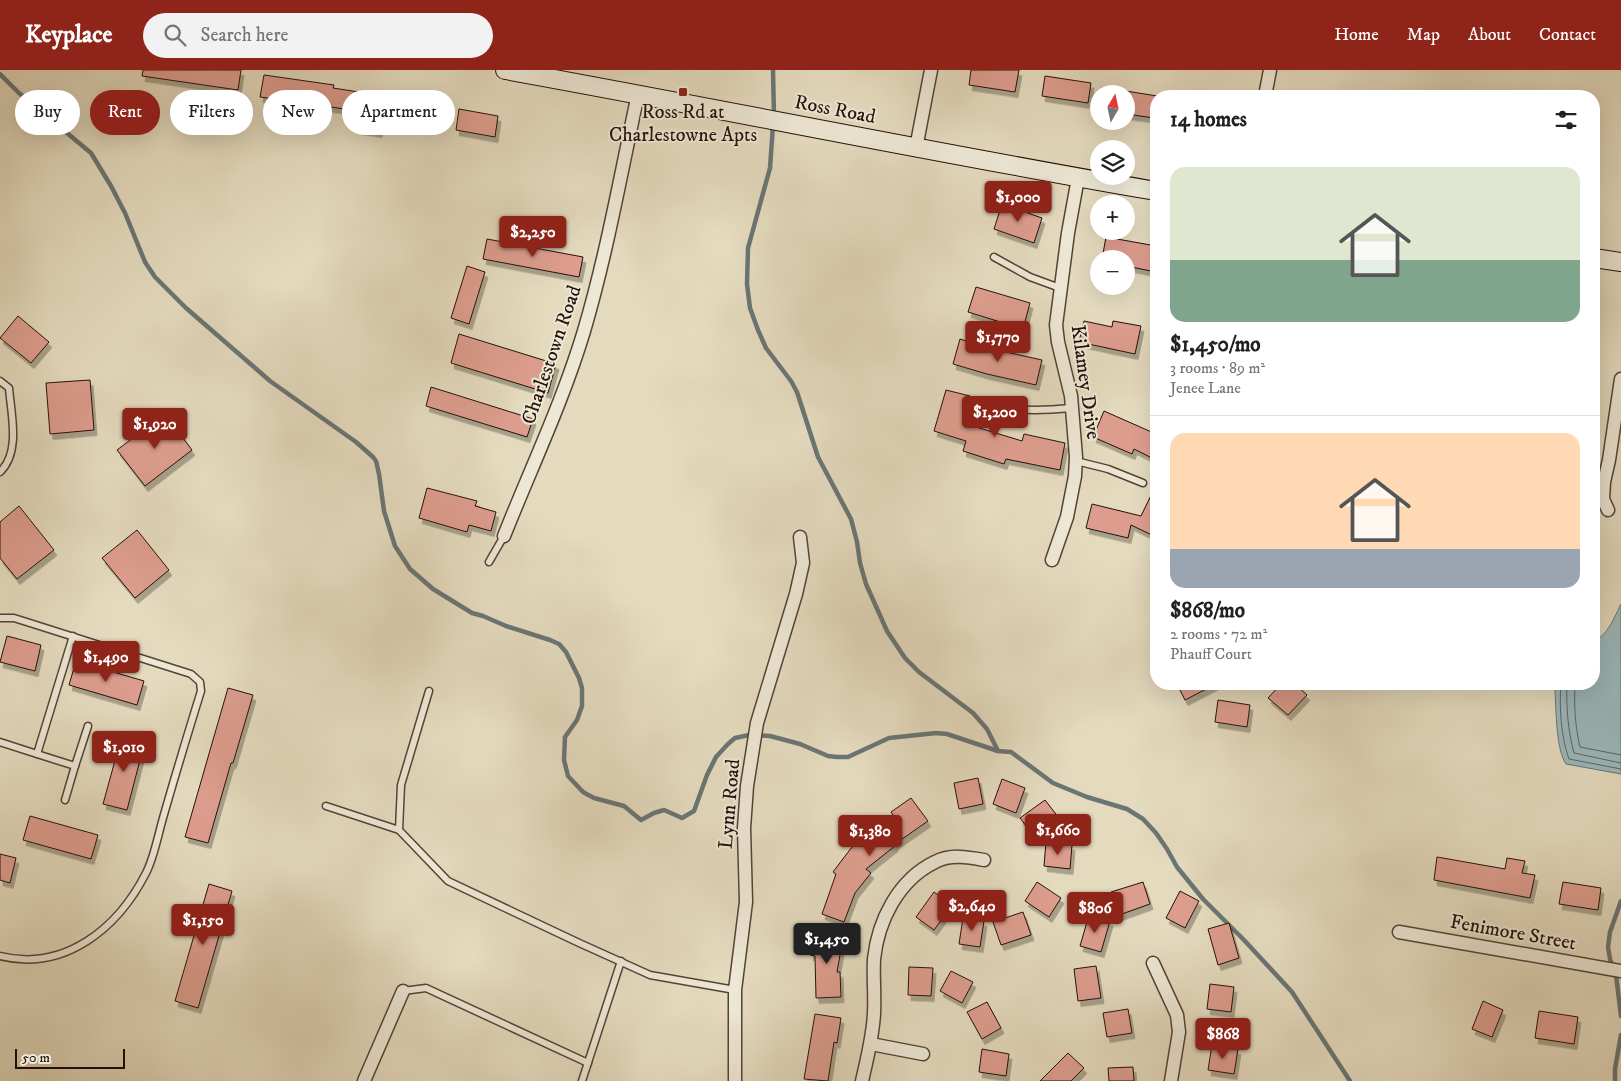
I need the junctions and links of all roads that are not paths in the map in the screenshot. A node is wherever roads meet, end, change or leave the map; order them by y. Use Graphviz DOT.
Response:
graph roads {
  1 [pos="505,70"];
  2 [pos="931,70"];
  3 [pos="1270,70"];
  4 [pos="1266,90"];
  5 [pos="638,94"];
  6 [pos="916,148"];
  7 [pos="1078,178"];
  8 [pos="1150,190"];
  9 [pos="994,257"];
  10 [pos="1600,259"];
  11 [pos="1621,262"];
  12 [pos="1060,288"];
  13 [pos="1621,379"];
  14 [pos="0,381"];
  15 [pos="982,404"];
  16 [pos="1072,408"];
  17 [pos="1076,461"];
  18 [pos="0,472"];
  19 [pos="1143,483"];
  20 [pos="1608,510"];
  21 [pos="504,536"];
  22 [pos="800,536"];
  23 [pos="1052,560"];
  24 [pos="489,562"];
  25 [pos="0,618"];
  26 [pos="73,636"];
  27 [pos="429,691"];
  28 [pos="88,726"];
  29 [pos="0,742"];
  30 [pos="37,754"];
  31 [pos="75,766"];
  32 [pos="66,800"];
  33 [pos="326,806"];
  34 [pos="399,830"];
  35 [pos="984,860"];
  36 [pos="1399,932"];
  37 [pos="0,956"];
  38 [pos="621,962"];
  39 [pos="1153,963"];
  40 [pos="1621,972"];
  41 [pos="403,990"];
  42 [pos="735,990"];
  43 [pos="870,1044"];
  44 [pos="923,1054"];
  45 [pos="588,1063"];
  46 [pos="364,1081"];
  47 [pos="582,1081"];
  48 [pos="735,1081"];
  49 [pos="862,1081"];
  50 [pos="1171,1081"];
  1 -- 5 [label="street, Ross Road"];
  2 -- 6 [label="street"];
  3 -- 4 [label="street"];
  5 -- 6 [label="street, Ross Road"];
  5 -- 21 [label="street, Charlestown Road"];
  6 -- 7 [label="street, Ross Road"];
  7 -- 8 [label="street, Ross Road"];
  7 -- 12 [label="street, Kilamey Drive"];
  9 -- 12 [label="lane"];
  10 -- 11 [label="street"];
  12 -- 16 [label="street, Kilamey Drive"];
  13 -- 20 [label="street"];
  14 -- 18 [label="lane"];
  15 -- 16 [label="lane"];
  16 -- 17 [label="street, Kilamey Drive"];
  17 -- 19 [label="lane"];
  17 -- 23 [label="street, Kilamey Drive"];
  21 -- 24 [label="lane"];
  22 -- 42 [label="street, Lynn Road"];
  25 -- 26 [label="lane"];
  26 -- 30 [label="lane"];
  26 -- 37 [label="lane"];
  27 -- 34 [label="lane"];
  28 -- 31 [label="lane"];
  29 -- 30 [label="lane"];
  30 -- 31 [label="lane"];
  31 -- 32 [label="lane"];
  33 -- 34 [label="lane"];
  34 -- 38 [label="lane"];
  35 -- 43 [label="street"];
  36 -- 40 [label="street, Fenimore Street"];
  38 -- 42 [label="lane"];
  38 -- 45 [label="lane"];
  39 -- 50 [label="street"];
  41 -- 45 [label="lane"];
  41 -- 46 [label="street"];
  42 -- 48 [label="street, Lynn Road"];
  43 -- 44 [label="street"];
  43 -- 49 [label="street"];
  45 -- 47 [label="lane"];
}
